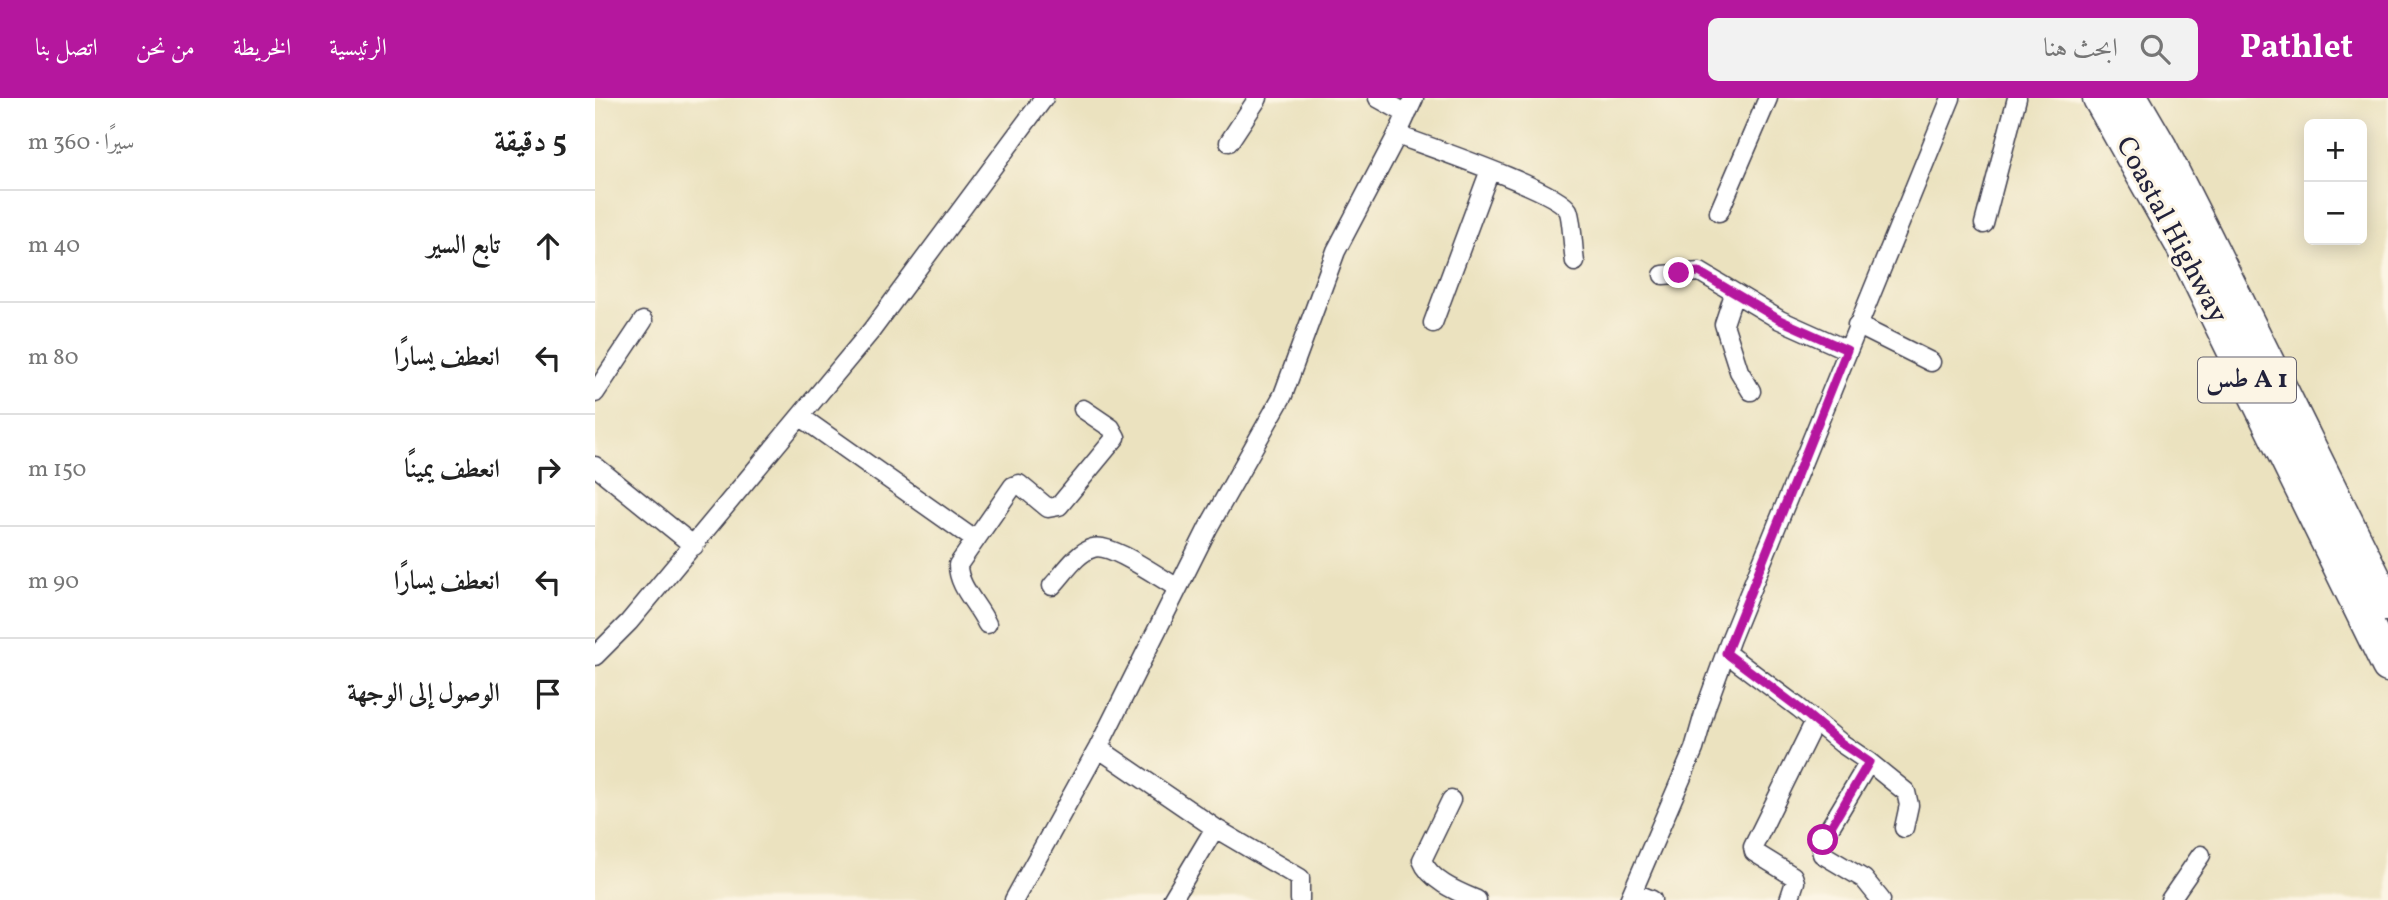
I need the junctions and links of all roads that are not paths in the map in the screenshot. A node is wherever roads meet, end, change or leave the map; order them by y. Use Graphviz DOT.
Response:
graph roads {
  1 [pos="1044,98"];
  2 [pos="1258,98"];
  3 [pos="1378,98"];
  4 [pos="1768,98"];
  5 [pos="1951,98"];
  6 [pos="2017,98"];
  7 [pos="2099,98"];
  8 [pos="2131,98"];
  9 [pos="1410,106"];
  10 [pos="1397,135"];
  11 [pos="1229,142"];
  12 [pos="1490,170"];
  13 [pos="1719,212"];
  14 [pos="1984,224"];
  15 [pos="1575,262"];
  16 [pos="1663,275"];
  17 [pos="1734,294"];
  18 [pos="643,321"];
  19 [pos="1433,323"];
  20 [pos="1857,325"];
  21 [pos="1847,350"];
  22 [pos="1931,362"];
  23 [pos="1751,391"];
  24 [pos="595,393"];
  25 [pos="1083,408"];
  26 [pos="801,417"];
  27 [pos="595,466"];
  28 [pos="975,540"];
  29 [pos="694,545"];
  30 [pos="1052,586"];
  31 [pos="1178,589"];
  32 [pos="2388,605"];
  33 [pos="987,624"];
  34 [pos="1726,653"];
  35 [pos="595,656"];
  36 [pos="2388,666"];
  37 [pos="1815,721"];
  38 [pos="1098,748"];
  39 [pos="1869,762"];
  40 [pos="1451,800"];
  41 [pos="1215,828"];
  42 [pos="1904,828"];
  43 [pos="2201,855"];
  44 [pos="1631,896"];
  45 [pos="1014,900"];
  46 [pos="1172,900"];
  47 [pos="1300,900"];
  48 [pos="1477,900"];
  49 [pos="1653,900"];
  50 [pos="1789,900"];
  51 [pos="1881,900"];
  52 [pos="2170,900"];
  1 -- 26 [label="street"];
  2 -- 11 [label="street"];
  3 -- 9 [label="street"];
  4 -- 13 [label="street"];
  5 -- 20 [label="street"];
  6 -- 14 [label="street"];
  7 -- 36 [label="highway, Coastal Highway / طس A 1"];
  8 -- 32 [label="highway, Coastal Highway / طس A 1"];
  9 -- 10 [label="street"];
  10 -- 12 [label="street"];
  10 -- 31 [label="street"];
  12 -- 15 [label="street"];
  12 -- 19 [label="street"];
  16 -- 17 [label="street"];
  17 -- 21 [label="street"];
  17 -- 23 [label="street"];
  18 -- 24 [label="street"];
  20 -- 21 [label="street"];
  20 -- 22 [label="street"];
  21 -- 34 [label="street"];
  25 -- 28 [label="street"];
  26 -- 28 [label="street"];
  26 -- 29 [label="street"];
  27 -- 29 [label="street"];
  28 -- 33 [label="street"];
  29 -- 35 [label="street"];
  30 -- 31 [label="street"];
  31 -- 38 [label="street"];
  34 -- 37 [label="street"];
  34 -- 44 [label="street"];
  37 -- 39 [label="street"];
  37 -- 50 [label="street"];
  38 -- 41 [label="street"];
  38 -- 45 [label="street"];
  39 -- 42 [label="street"];
  39 -- 51 [label="street"];
  40 -- 48 [label="street"];
  41 -- 46 [label="street"];
  41 -- 47 [label="street"];
  43 -- 52 [label="street"];
  44 -- 49 [label="street"];
}
